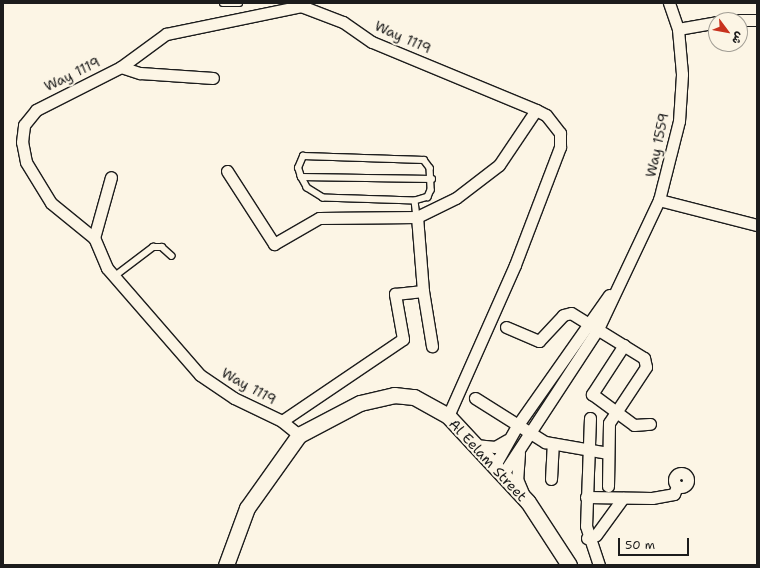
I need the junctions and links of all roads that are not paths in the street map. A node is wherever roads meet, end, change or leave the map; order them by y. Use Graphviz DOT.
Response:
graph roads {
  1 [pos="223,3"];
  2 [pos="239,3"];
  3 [pos="669,3"];
  4 [pos="708,23"];
  5 [pos="678,29"];
  6 [pos="121,67"];
  7 [pos="213,78"];
  8 [pos="536,110"];
  9 [pos="227,171"];
  10 [pos="111,177"];
  11 [pos="301,177"];
  12 [pos="432,179"];
  13 [pos="659,200"];
  14 [pos="415,201"];
  15 [pos="417,217"];
  16 [pos="757,225"];
  17 [pos="94,238"];
  18 [pos="172,256"];
  19 [pos="115,276"];
  20 [pos="618,283"];
  21 [pos="423,291"];
  22 [pos="587,322"];
  23 [pos="506,327"];
  24 [pos="598,329"];
  25 [pos="624,345"];
  26 [pos="432,346"];
  27 [pos="475,398"];
  28 [pos="616,410"];
  29 [pos="448,416"];
  30 [pos="590,418"];
  31 [pos="282,421"];
  32 [pos="650,424"];
  33 [pos="517,426"];
  34 [pos="529,433"];
  35 [pos="299,435"];
  36 [pos="509,438"];
  37 [pos="475,445"];
  38 [pos="553,445"];
  39 [pos="520,449"];
  40 [pos="588,450"];
  41 [pos="608,453"];
  42 [pos="499,470"];
  43 [pos="551,478"];
  44 [pos="608,486"];
  45 [pos="677,486"];
  46 [pos="586,497"];
  47 [pos="623,498"];
  48 [pos="528,502"];
  49 [pos="587,538"];
  50 [pos="226,565"];
  51 [pos="569,565"];
  52 [pos="599,565"];
  1 -- 2 [label="lane"];
  3 -- 5 [label="street, Way 1559"];
  4 -- 5 [label="street"];
  5 -- 13 [label="street, Way 1559"];
  6 -- 7 [label="street"];
  6 -- 8 [label="street, Way 1119"];
  6 -- 17 [label="street, Way 1119"];
  8 -- 15 [label="street"];
  8 -- 29 [label="street, Way 1119"];
  9 -- 15 [label="street"];
  10 -- 17 [label="street"];
  11 -- 12 [label="lane"];
  11 -- 12 [label="lane"];
  11 -- 14 [label="lane"];
  12 -- 14 [label="lane"];
  13 -- 16 [label="street"];
  13 -- 20 [label="street, Way 1559"];
  14 -- 15 [label="lane"];
  15 -- 21 [label="street"];
  17 -- 19 [label="street, Way 1119"];
  18 -- 19 [label="lane"];
  19 -- 31 [label="street, Way 1119"];
  20 -- 22 [label="street, Way 1559"];
  20 -- 24 [label="street, Way 1559"];
  21 -- 26 [label="street"];
  21 -- 31 [label="street"];
  22 -- 23 [label="street"];
  22 -- 24 [label="street"];
  22 -- 33 [label="street, Way 1559"];
  24 -- 25 [label="street"];
  24 -- 34 [label="street, Way 1559"];
  25 -- 28 [label="street"];
  25 -- 28 [label="street"];
  27 -- 33 [label="street"];
  28 -- 32 [label="street"];
  28 -- 41 [label="street"];
  29 -- 35 [label="main road, Al Eelam Street"];
  29 -- 37 [label="main road, Al Eelam Street"];
  30 -- 40 [label="street"];
  31 -- 35 [label="street, Way 1119"];
  33 -- 34 [label="street"];
  33 -- 36 [label="street, Way 1559"];
  34 -- 38 [label="street"];
  34 -- 39 [label="street, Way 1559"];
  35 -- 50 [label="main road, Al Eelam Street"];
  36 -- 37 [label="street, Way 1559"];
  36 -- 42 [label="street, Way 1559"];
  37 -- 42 [label="main road, Al Eelam Street"];
  38 -- 40 [label="street"];
  38 -- 43 [label="street"];
  39 -- 42 [label="street, Way 1559"];
  39 -- 48 [label="street, Way 1559"];
  40 -- 41 [label="street"];
  40 -- 46 [label="street"];
  41 -- 44 [label="street"];
  42 -- 48 [label="main road, Al Eelam Street"];
  45 -- 47 [label="street"];
  46 -- 47 [label="street"];
  46 -- 49 [label="street"];
  47 -- 49 [label="street"];
  48 -- 51 [label="main road, Al Eelam Street"];
  49 -- 52 [label="street"];
}
